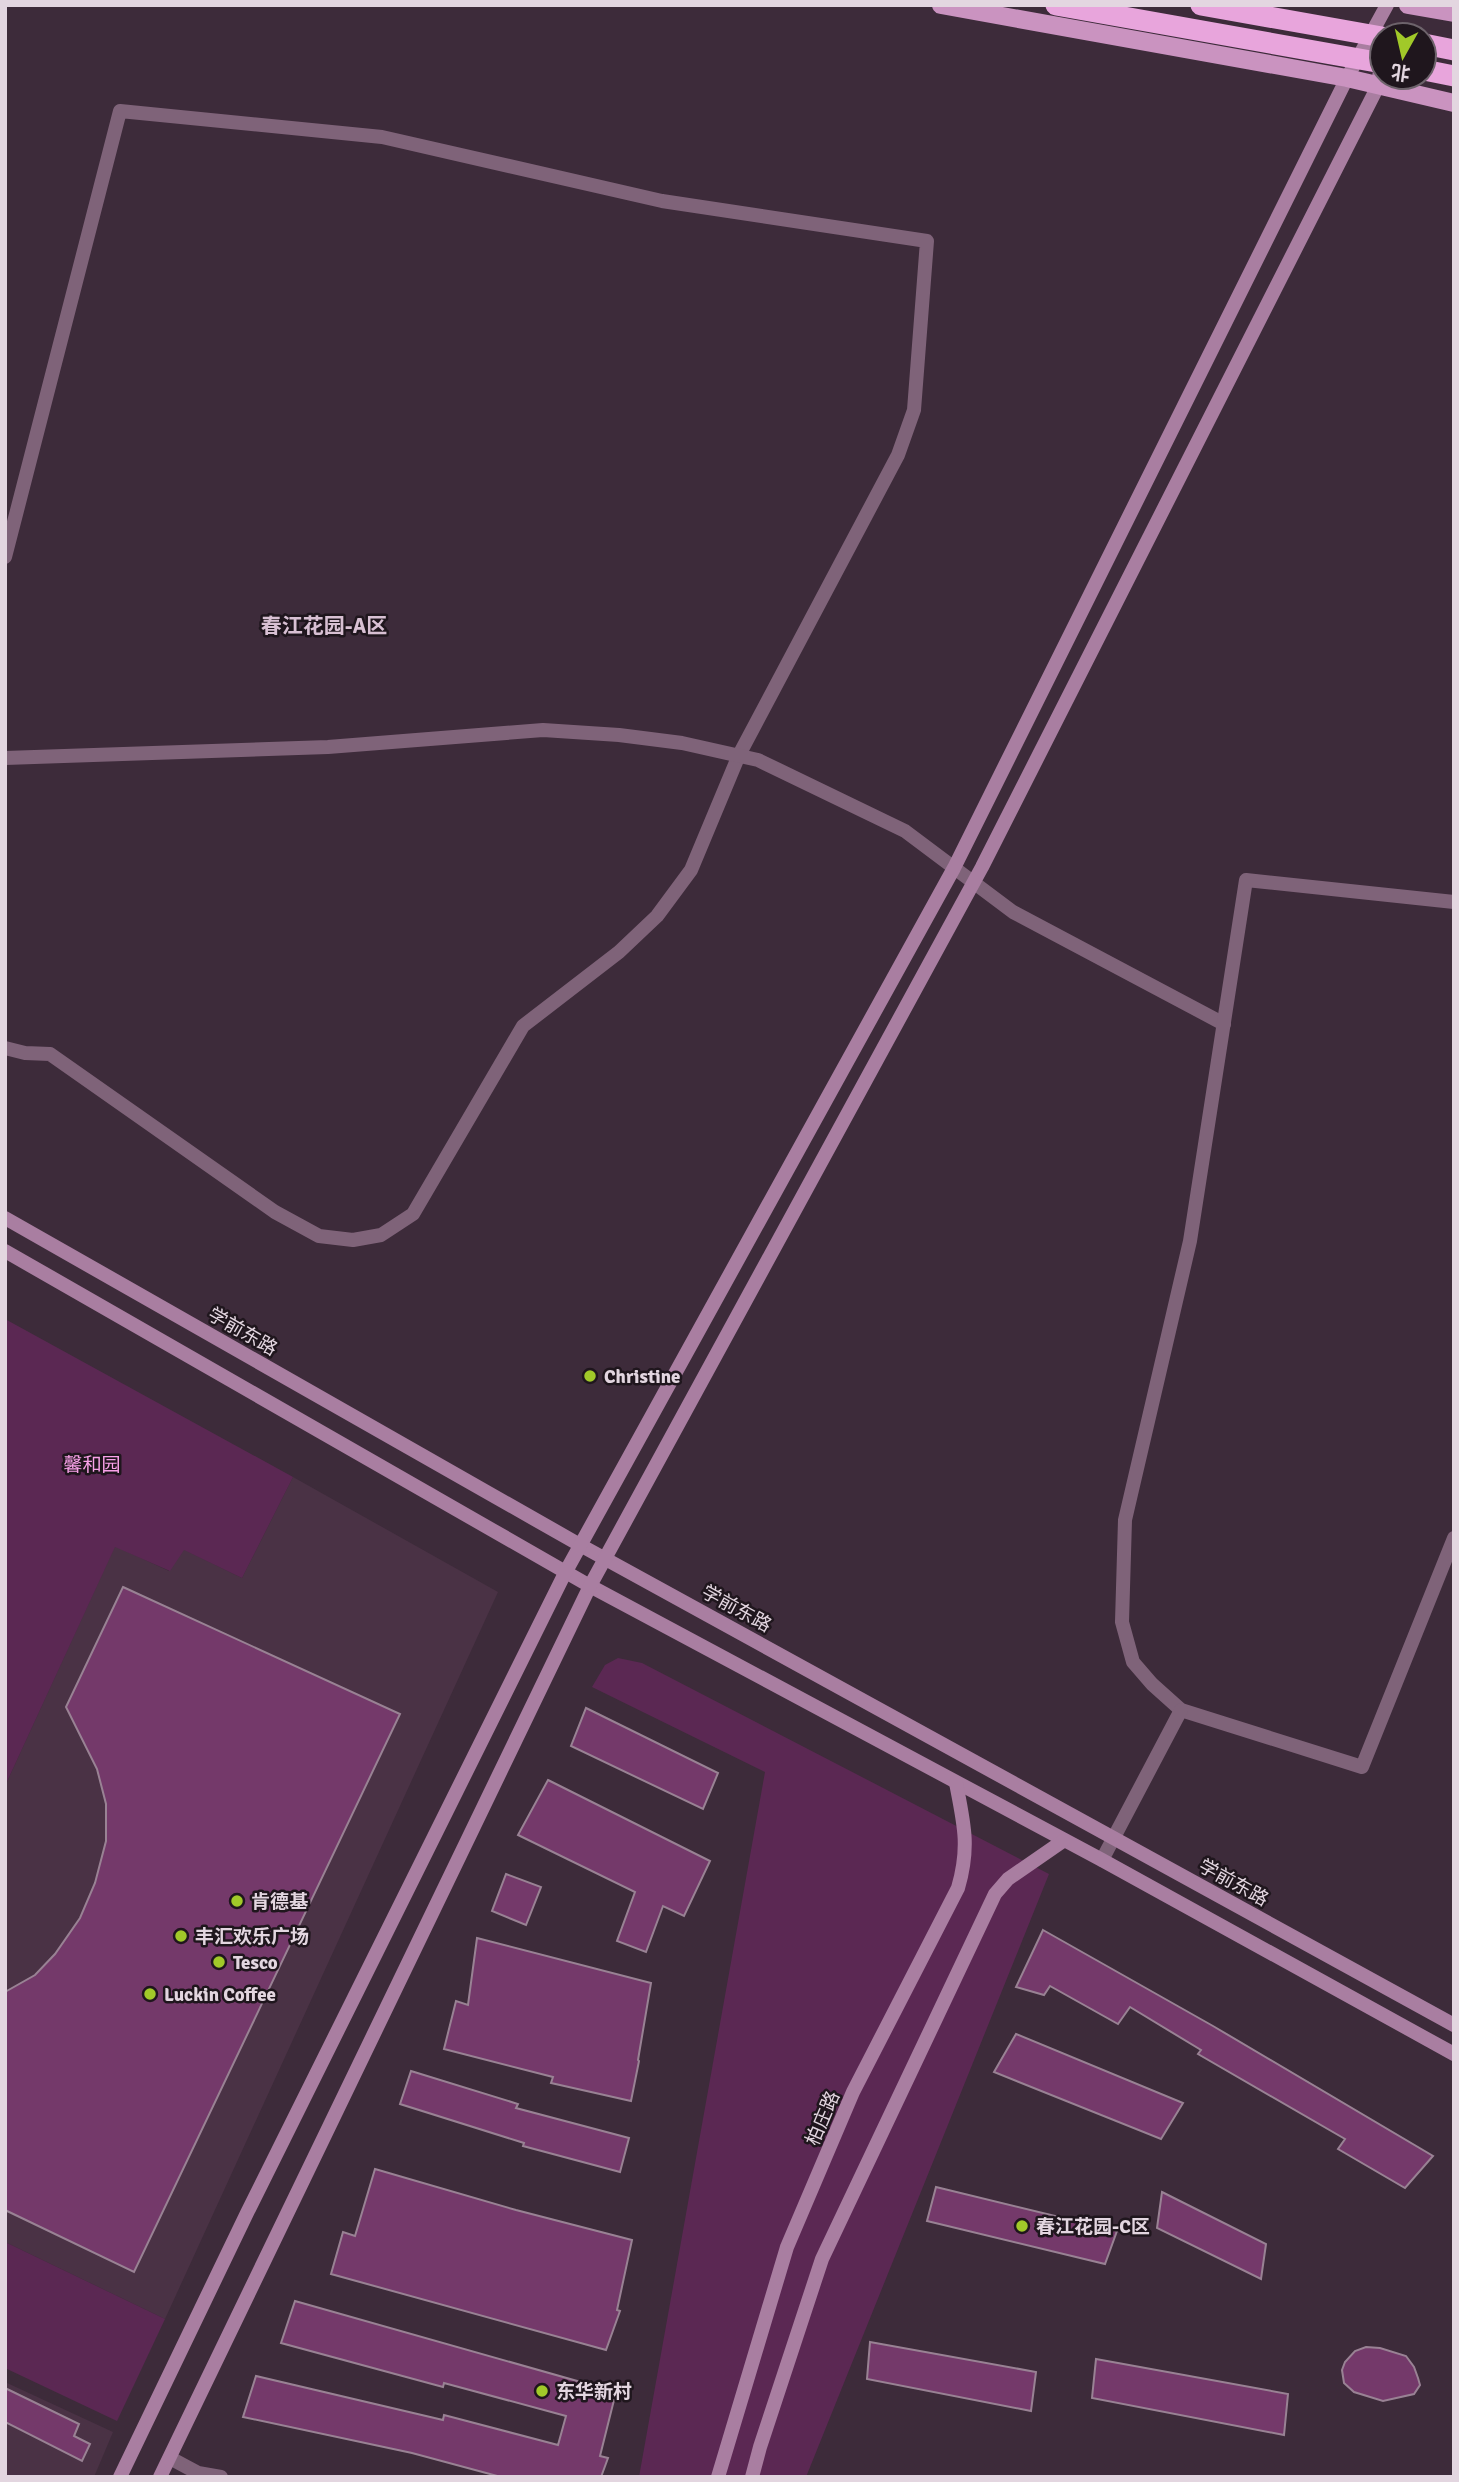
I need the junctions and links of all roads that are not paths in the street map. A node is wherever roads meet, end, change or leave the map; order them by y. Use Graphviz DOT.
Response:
graph roads {
  1 [pos="941,5"];
  2 [pos="1056,5"];
  3 [pos="1201,5"];
  4 [pos="1388,5"];
  5 [pos="1408,5"];
  6 [pos="1454,13"];
  7 [pos="1368,33"];
  8 [pos="1368,60"];
  9 [pos="1347,78"];
  10 [pos="1368,83"];
  11 [pos="1375,91"];
  12 [pos="1400,91"];
  13 [pos="1454,103"];
  14 [pos="5,557"];
  15 [pos="739,755"];
  16 [pos="5,758"];
  17 [pos="954,868"];
  18 [pos="974,883"];
  19 [pos="1454,902"];
  20 [pos="1224,1024"];
  21 [pos="5,1048"];
  22 [pos="5,1218"];
  23 [pos="5,1251"];
  24 [pos="1454,1538"];
  25 [pos="580,1545"];
  26 [pos="605,1557"];
  27 [pos="565,1573"];
  28 [pos="590,1586"];
  29 [pos="1181,1710"];
  30 [pos="956,1783"];
  31 [pos="1115,1838"];
  32 [pos="1063,1841"];
  33 [pos="1102,1860"];
  34 [pos="1454,2025"];
  35 [pos="1454,2054"];
  36 [pos="170,2458"];
  37 [pos="120,2477"];
  38 [pos="160,2477"];
  39 [pos="221,2477"];
  40 [pos="718,2477"];
  41 [pos="752,2477"];
  1 -- 9 [label="main road"];
  2 -- 8 [label="highway, bridge"];
  3 -- 7 [label="highway, bridge"];
  4 -- 9 [label="street"];
  5 -- 6 [label="main road"];
  9 -- 10 [label="main road"];
  9 -- 17 [label="street"];
  11 -- 18 [label="street"];
  12 -- 13 [label="main road"];
  14 -- 15 [label="street"];
  15 -- 16 [label="street"];
  15 -- 17 [label="street"];
  15 -- 21 [label="street"];
  17 -- 18 [label="street"];
  17 -- 25 [label="street"];
  18 -- 20 [label="street"];
  18 -- 26 [label="street"];
  19 -- 20 [label="street"];
  20 -- 29 [label="street"];
  22 -- 25 [label="street, 学前东路"];
  23 -- 27 [label="street"];
  24 -- 29 [label="street"];
  25 -- 26 [label="street, 学前东路"];
  25 -- 27 [label="street"];
  26 -- 28 [label="street"];
  26 -- 31 [label="street, 学前东路"];
  27 -- 28 [label="street"];
  27 -- 37 [label="street"];
  28 -- 30 [label="street"];
  28 -- 36 [label="street"];
  29 -- 31 [label="street"];
  30 -- 32 [label="street"];
  30 -- 40 [label="street, 柏庄路"];
  31 -- 33 [label="street"];
  31 -- 34 [label="street, 学前东路"];
  32 -- 33 [label="street"];
  32 -- 41 [label="street"];
  33 -- 35 [label="street"];
  36 -- 38 [label="street"];
  36 -- 39 [label="street"];
}
